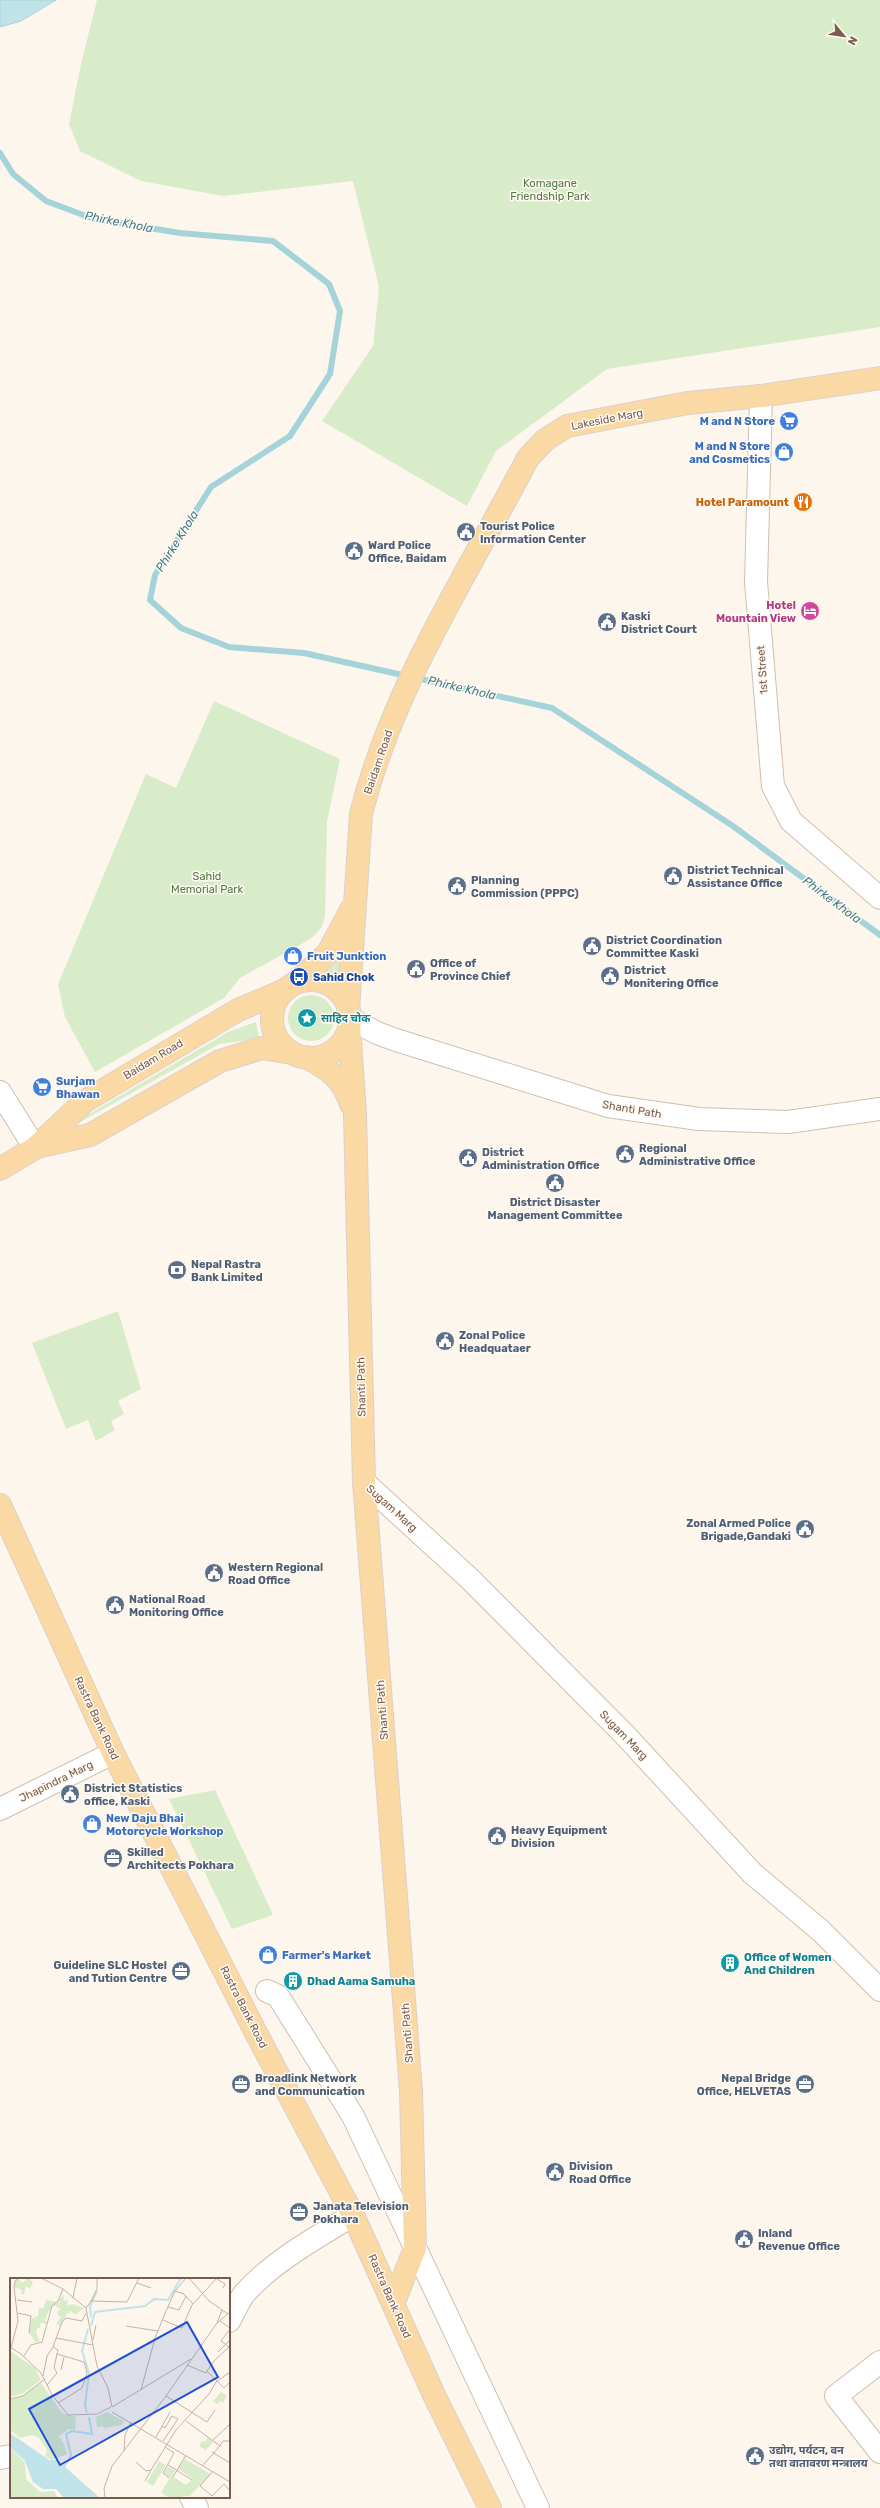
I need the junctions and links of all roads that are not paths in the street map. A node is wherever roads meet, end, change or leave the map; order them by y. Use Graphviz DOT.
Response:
graph roads {
  1 [pos="880,378"];
  2 [pos="761,396"];
  3 [pos="429,642"];
  4 [pos="357,890"];
  5 [pos="880,898"];
  6 [pos="289,987"];
  7 [pos="349,1018"];
  8 [pos="299,1055"];
  9 [pos="0,1092"];
  10 [pos="880,1109"];
  11 [pos="355,1114"];
  12 [pos="35,1148"];
  13 [pos="0,1169"];
  14 [pos="364,1482"];
  15 [pos="0,1505"];
  16 [pos="113,1753"];
  17 [pos="0,1809"];
  18 [pos="880,1990"];
  19 [pos="267,1991"];
  20 [pos="353,2215"];
  21 [pos="415,2248"];
  22 [pos="394,2302"];
  23 [pos="230,2319"];
  24 [pos="880,2362"];
  25 [pos="880,2452"];
  26 [pos="10,2456"];
  27 [pos="0,2458"];
  28 [pos="192,2498"];
  29 [pos="197,2508"];
  30 [pos="490,2508"];
  31 [pos="538,2508"];
  1 -- 2 [label="main road, Lakeside Marg"];
  2 -- 3 [label="main road, Lakeside Marg"];
  2 -- 5 [label="street, 1st Street"];
  3 -- 4 [label="main road, Baidam Road"];
  4 -- 6 [label="main road, Baidam Road"];
  4 -- 7 [label="main road, Baidam Road"];
  6 -- 7 [label="main road, Baidam Road"];
  6 -- 8 [label="main road, Baidam Road"];
  6 -- 12 [label="main road, Baidam Road"];
  7 -- 8 [label="main road, Baidam Road"];
  7 -- 10 [label="street, Shanti Path"];
  7 -- 11 [label="main road, Shanti Path"];
  8 -- 11 [label="main road, Shanti Path"];
  8 -- 12 [label="main road, Baidam Road"];
  9 -- 12 [label="street"];
  11 -- 14 [label="main road, Shanti Path"];
  12 -- 13 [label="main road, Baidam Road"];
  14 -- 18 [label="street, Sugam Marg"];
  14 -- 21 [label="main road, Shanti Path"];
  15 -- 16 [label="main road, Rastra Bank Road"];
  16 -- 17 [label="street, Jhapindra Marg"];
  16 -- 20 [label="main road, Rastra Bank Road"];
  19 -- 21 [label="street"];
  20 -- 22 [label="main road, Rastra Bank Road"];
  20 -- 23 [label="street"];
  21 -- 22 [label="main road, Shanti Path"];
  21 -- 31 [label="street"];
  22 -- 30 [label="main road, Rastra Bank Road"];
  24 -- 25 [label="street"];
  26 -- 27 [label="street"];
  28 -- 29 [label="street"];
}
